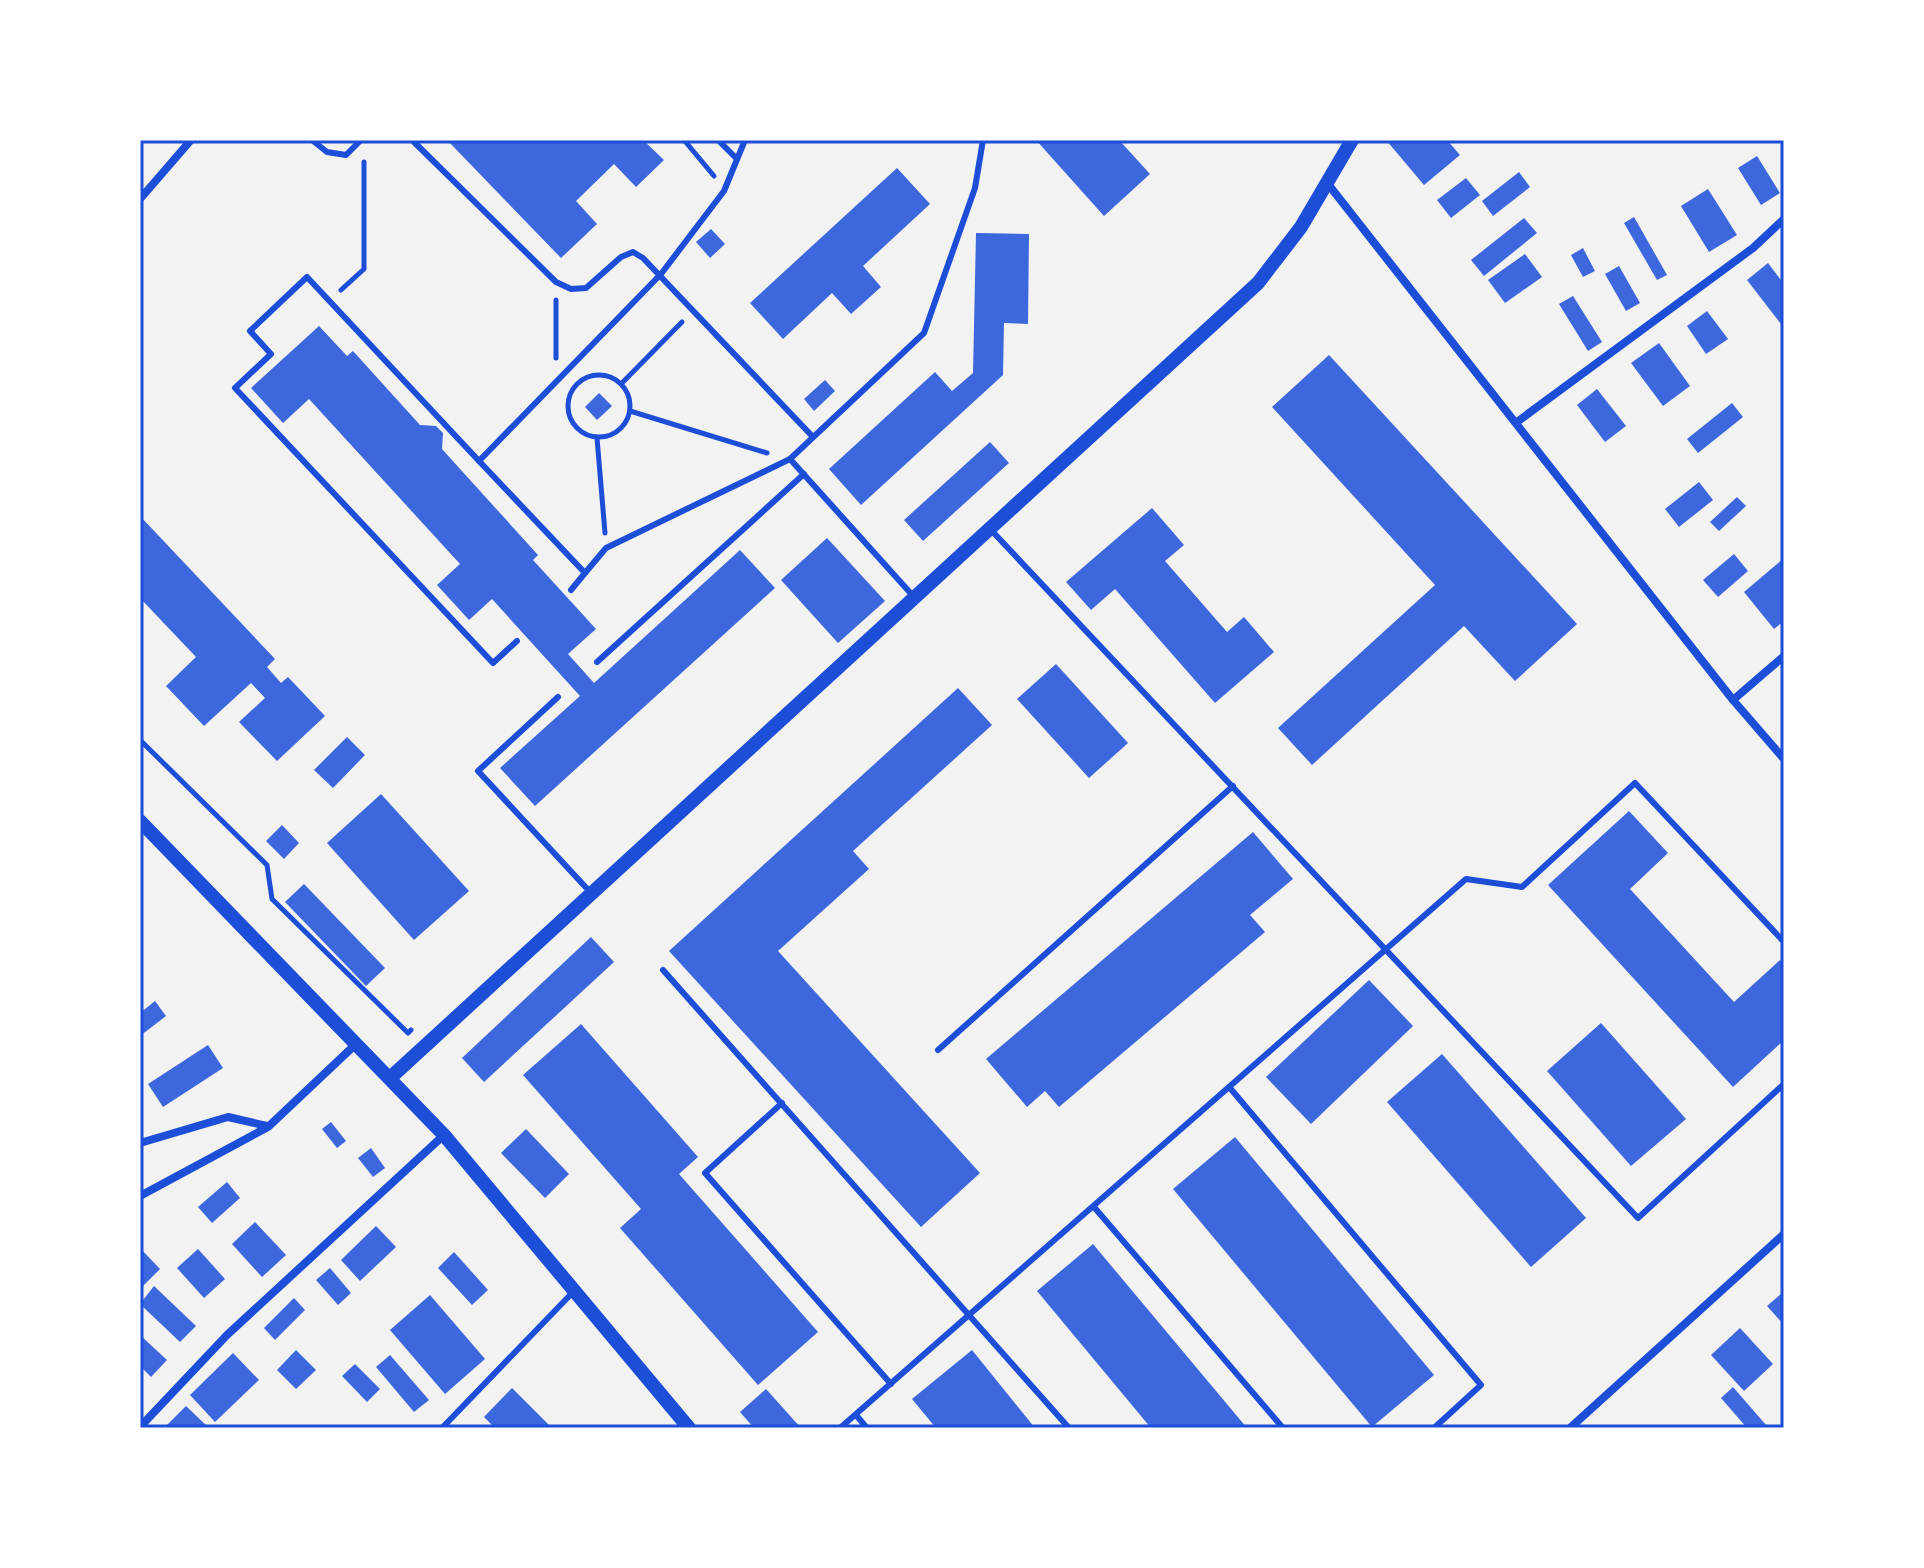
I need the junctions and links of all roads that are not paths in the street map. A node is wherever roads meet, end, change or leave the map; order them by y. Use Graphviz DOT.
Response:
graph roads {
  1 [pos="191,140"];
  2 [pos="312,140"];
  3 [pos="361,140"];
  4 [pos="412,140"];
  5 [pos="718,140"];
  6 [pos="745,140"];
  7 [pos="983,140"];
  8 [pos="1350,141"];
  9 [pos="737,159"];
  10 [pos="1328,184"];
  11 [pos="140,199"];
  12 [pos="1784,219"];
  13 [pos="661,274"];
  14 [pos="1517,422"];
  15 [pos="813,437"];
  16 [pos="790,459"];
  17 [pos="479,461"];
  18 [pos="804,474"];
  19 [pos="991,530"];
  20 [pos="585,573"];
  21 [pos="571,590"];
  22 [pos="916,599"];
  23 [pos="517,641"];
  24 [pos="1784,656"];
  25 [pos="597,662"];
  26 [pos="558,697"];
  27 [pos="1733,700"];
  28 [pos="1784,759"];
  29 [pos="1233,786"];
  30 [pos="140,821"];
  31 [pos="592,894"];
  32 [pos="1784,942"];
  33 [pos="1384,947"];
  34 [pos="663,970"];
  35 [pos="358,1043"];
  36 [pos="938,1050"];
  37 [pos="390,1078"];
  38 [pos="1784,1084"];
  39 [pos="1230,1088"];
  40 [pos="782,1103"];
  41 [pos="268,1127"];
  42 [pos="444,1135"];
  43 [pos="140,1143"];
  44 [pos="140,1196"];
  45 [pos="1094,1207"];
  46 [pos="1784,1234"];
  47 [pos="574,1291"];
  48 [pos="971,1315"];
  49 [pos="891,1384"];
  50 [pos="856,1415"];
  51 [pos="140,1427"];
  52 [pos="442,1428"];
  53 [pos="689,1428"];
  54 [pos="840,1428"];
  55 [pos="867,1428"];
  56 [pos="1069,1428"];
  57 [pos="1283,1428"];
  58 [pos="1434,1428"];
  59 [pos="1570,1428"];
  1 -- 11 [label="street"];
  2 -- 3 [label="lane"];
  4 -- 13 [label="lane"];
  5 -- 9 [label="lane"];
  6 -- 9 [label="lane"];
  7 -- 15 [label="lane"];
  8 -- 10 [label="street"];
  9 -- 13 [label="lane"];
  10 -- 14 [label="street"];
  10 -- 19 [label="street"];
  12 -- 14 [label="street"];
  13 -- 15 [label="lane"];
  13 -- 17 [label="lane"];
  14 -- 27 [label="street"];
  15 -- 16 [label="lane"];
  16 -- 18 [label="lane"];
  16 -- 20 [label="lane"];
  17 -- 20 [label="lane"];
  17 -- 23 [label="lane"];
  18 -- 22 [label="lane"];
  18 -- 25 [label="lane"];
  19 -- 22 [label="street"];
  19 -- 29 [label="lane"];
  20 -- 21 [label="lane"];
  22 -- 31 [label="street"];
  24 -- 27 [label="street"];
  26 -- 31 [label="lane"];
  27 -- 28 [label="street"];
  29 -- 33 [label="lane"];
  29 -- 36 [label="lane"];
  30 -- 35 [label="street"];
  31 -- 37 [label="street"];
  32 -- 33 [label="lane"];
  33 -- 38 [label="lane"];
  33 -- 39 [label="lane"];
  34 -- 40 [label="lane"];
  35 -- 37 [label="street"];
  35 -- 41 [label="street"];
  37 -- 42 [label="street"];
  39 -- 45 [label="lane"];
  39 -- 58 [label="lane"];
  40 -- 48 [label="lane"];
  40 -- 49 [label="lane"];
  41 -- 43 [label="street"];
  41 -- 44 [label="street"];
  42 -- 47 [label="street"];
  42 -- 51 [label="street"];
  45 -- 48 [label="lane"];
  45 -- 57 [label="lane"];
  46 -- 59 [label="street"];
  47 -- 52 [label="lane"];
  47 -- 53 [label="street"];
  48 -- 49 [label="lane"];
  48 -- 56 [label="lane"];
  49 -- 50 [label="lane"];
  50 -- 54 [label="lane"];
  50 -- 55 [label="lane"];
}
